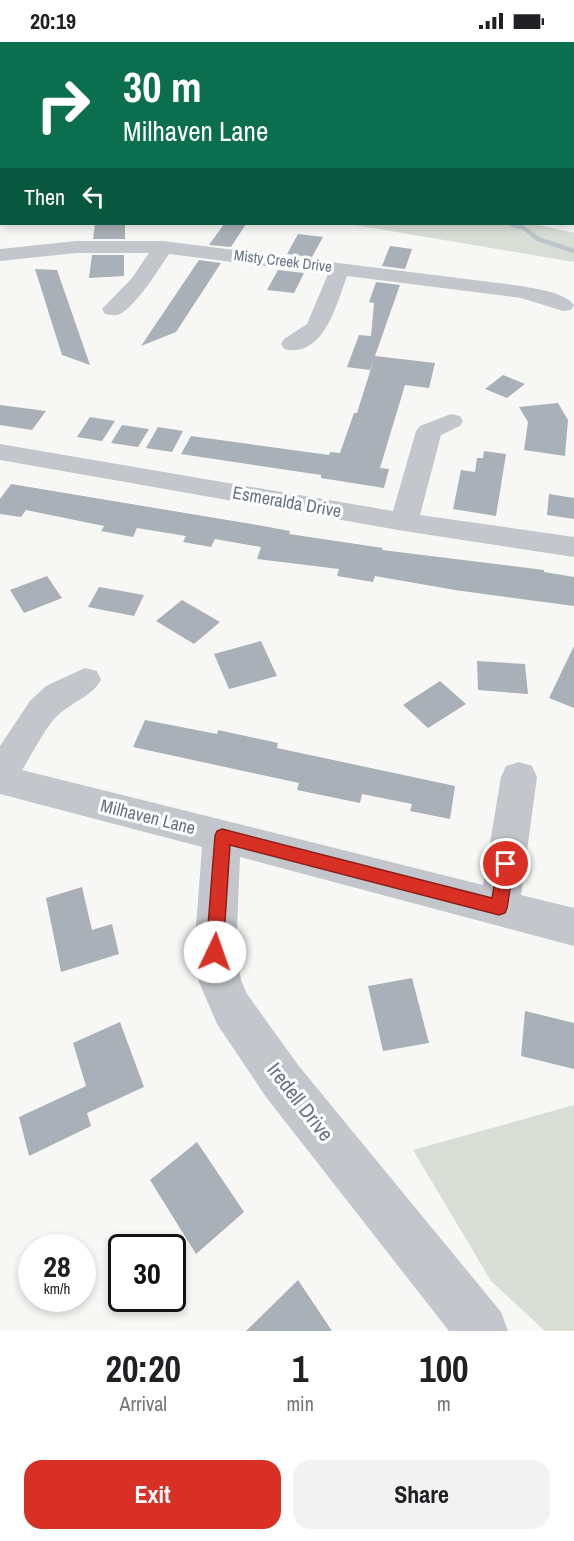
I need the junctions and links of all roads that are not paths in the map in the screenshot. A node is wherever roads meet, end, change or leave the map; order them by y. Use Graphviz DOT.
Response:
graph roads {
  1 [pos="163,247"];
  2 [pos="0,255"];
  3 [pos="340,268"];
  4 [pos="563,305"];
  5 [pos="113,309"];
  6 [pos="292,344"];
  7 [pos="451,421"];
  8 [pos="0,452"];
  9 [pos="404,522"];
  10 [pos="574,547"];
  11 [pos="85,680"];
  12 [pos="0,777"];
  13 [pos="519,777"];
  14 [pos="222,836"];
  15 [pos="499,908"];
  16 [pos="574,927"];
  17 [pos="482,1331"];
  1 -- 2 [label="street, Misty Creek Drive"];
  1 -- 3 [label="street, Misty Creek Drive"];
  1 -- 5 [label="street"];
  3 -- 4 [label="street, Misty Creek Drive"];
  3 -- 6 [label="street"];
  7 -- 9 [label="street"];
  8 -- 9 [label="street, Esmeralda Drive"];
  9 -- 10 [label="street, Esmeralda Drive"];
  11 -- 12 [label="street"];
  12 -- 14 [label="street, Milhaven Lane"];
  13 -- 15 [label="street"];
  14 -- 15 [label="street, Milhaven Lane"];
  14 -- 17 [label="street, Iredell Drive"];
  15 -- 16 [label="street, Milhaven Lane"];
}
